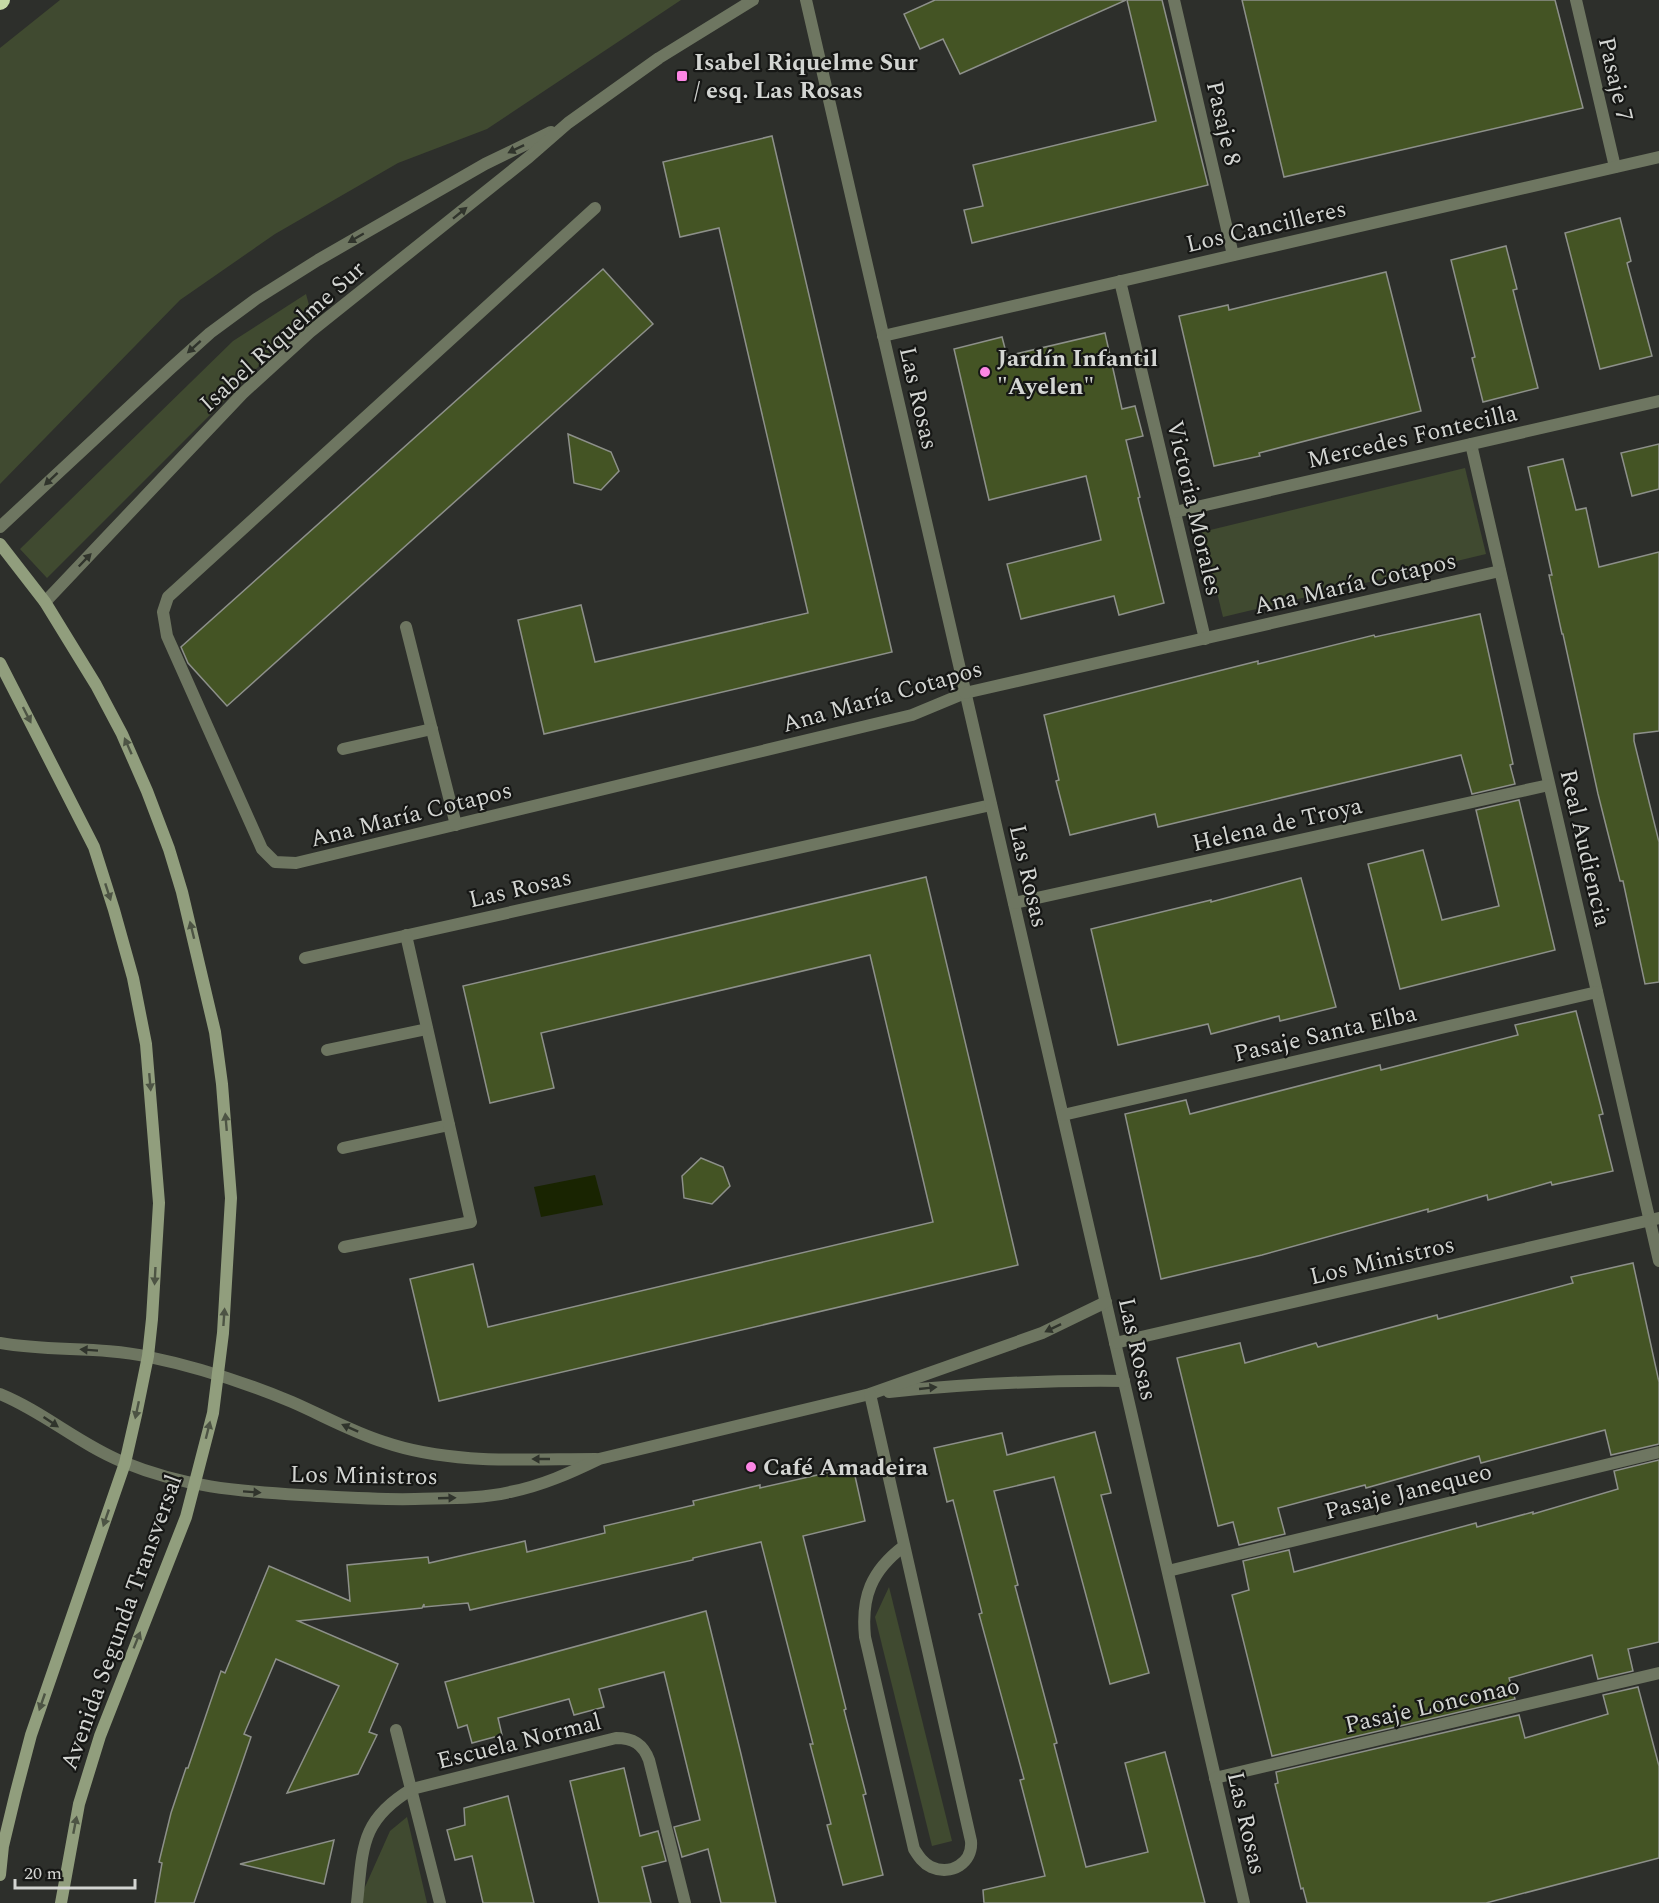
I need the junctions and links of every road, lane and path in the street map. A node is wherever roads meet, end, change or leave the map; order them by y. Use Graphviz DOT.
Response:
graph roads {
  1 [pos="753,0"];
  2 [pos="806,0"];
  3 [pos="1174,0"];
  4 [pos="1576,0"];
  5 [pos="568,123"];
  6 [pos="1659,157"];
  7 [pos="1615,167"];
  8 [pos="595,208"];
  9 [pos="1233,255"];
  10 [pos="1120,281"];
  11 [pos="883,336"];
  12 [pos="1659,401"];
  13 [pos="1472,444"];
  14 [pos="1175,512"];
  15 [pos="0,527"];
  16 [pos="0,544"];
  17 [pos="1500,571"];
  18 [pos="45,602"];
  19 [pos="406,627"];
  20 [pos="1204,639"];
  21 [pos="0,663"];
  22 [pos="965,693"];
  23 [pos="432,729"];
  24 [pos="343,749"];
  25 [pos="1550,784"];
  26 [pos="991,805"];
  27 [pos="456,825"];
  28 [pos="1014,903"];
  29 [pos="406,935"];
  30 [pos="305,958"];
  31 [pos="1597,992"];
  32 [pos="427,1029"];
  33 [pos="327,1050"];
  34 [pos="1063,1115"];
  35 [pos="449,1125"];
  36 [pos="343,1148"];
  37 [pos="1654,1219"];
  38 [pos="344,1247"];
  39 [pos="1659,1261"];
  40 [pos="1106,1302"];
  41 [pos="0,1343"];
  42 [pos="1115,1343"];
  43 [pos="148,1356"];
  44 [pos="218,1375"];
  45 [pos="1124,1381"];
  46 [pos="0,1394"];
  47 [pos="870,1394"];
  48 [pos="1659,1452"];
  49 [pos="599,1459"];
  50 [pos="125,1462"];
  51 [pos="195,1484"];
  52 [pos="904,1546"];
  53 [pos="1167,1571"];
  54 [pos="1659,1673"];
  55 [pos="396,1730"];
  56 [pos="1215,1778"];
  57 [pos="412,1789"];
  58 [pos="0,1875"];
  59 [pos="61,1903"];
  60 [pos="357,1903"];
  61 [pos="440,1903"];
  62 [pos="685,1903"];
  63 [pos="1244,1903"];
  1 -- 5 [label="street, Isabel Riquelme Sur"];
  2 -- 11 [label="street, Las Rosas"];
  3 -- 9 [label="street, Pasaje 8"];
  4 -- 7 [label="street, Pasaje 7"];
  5 -- 15 [label="street, Isabel Riquelme Sur, one-way"];
  18 -- 5 [label="street, Isabel Riquelme Sur, one-way"];
  6 -- 7 [label="street, Los Cancilleres"];
  7 -- 9 [label="street, Los Cancilleres"];
  8 -- 27 [label="street, Ana María Cotapos"];
  9 -- 10 [label="street, Los Cancilleres"];
  10 -- 11 [label="street, Los Cancilleres"];
  10 -- 14 [label="street, Victoria Morales"];
  11 -- 22 [label="street, Las Rosas"];
  12 -- 13 [label="street, Mercedes Fontecilla"];
  13 -- 14 [label="street, Mercedes Fontecilla"];
  13 -- 17 [label="street, Real Audiencia"];
  14 -- 20 [label="street, Victoria Morales"];
  16 -- 18 [label="main road, Avenida Segunda Transversal"];
  17 -- 20 [label="street, Ana María Cotapos"];
  17 -- 25 [label="street, Real Audiencia"];
  44 -- 18 [label="main road, Avenida Segunda Transversal, one-way"];
  19 -- 23 [label="street"];
  20 -- 22 [label="street, Ana María Cotapos"];
  21 -- 43 [label="main road, Avenida Segunda Transversal, one-way"];
  22 -- 26 [label="street, Las Rosas"];
  22 -- 27 [label="street, Ana María Cotapos"];
  23 -- 24 [label="street"];
  23 -- 27 [label="street"];
  25 -- 28 [label="street, Helena de Troya"];
  25 -- 31 [label="street, Real Audiencia"];
  26 -- 28 [label="street, Las Rosas"];
  26 -- 29 [label="street, Las Rosas"];
  28 -- 34 [label="street, Las Rosas"];
  29 -- 30 [label="street, Las Rosas"];
  29 -- 32 [label="street"];
  31 -- 34 [label="street, Pasaje Santa Elba"];
  31 -- 37 [label="street, Real Audiencia"];
  32 -- 33 [label="street"];
  32 -- 35 [label="street"];
  34 -- 40 [label="street, Las Rosas"];
  35 -- 36 [label="street"];
  35 -- 38 [label="street"];
  37 -- 39 [label="street, Real Audiencia"];
  37 -- 42 [label="street, Los Ministros"];
  40 -- 42 [label="street, Las Rosas"];
  40 -- 47 [label="street, Los Ministros, one-way"];
  43 -- 41 [label="street, Los Ministros, one-way"];
  42 -- 45 [label="street, Las Rosas"];
  43 -- 44 [label="street, Los Ministros"];
  43 -- 50 [label="main road, Avenida Segunda Transversal, one-way"];
  49 -- 44 [label="street, Los Ministros, one-way"];
  51 -- 44 [label="main road, Avenida Segunda Transversal, one-way"];
  47 -- 45 [label="street, Los Ministros, one-way"];
  45 -- 53 [label="street, Las Rosas"];
  46 -- 50 [label="street, Los Ministros, one-way"];
  47 -- 49 [label="street, Los Ministros"];
  47 -- 52 [label="street"];
  48 -- 53 [label="street, Pasaje Janequeo"];
  51 -- 49 [label="street, Los Ministros, one-way"];
  50 -- 51 [label="street, Los Ministros"];
  50 -- 58 [label="main road, Avenida Segunda Transversal, one-way"];
  59 -- 51 [label="main road, Avenida Segunda Transversal, one-way"];
  52 -- 52 [label="street"];
  53 -- 56 [label="street, Las Rosas"];
  54 -- 56 [label="street, Pasaje Lonconao"];
  55 -- 57 [label="street"];
  56 -- 63 [label="street, Las Rosas"];
  57 -- 60 [label="street, Escuela Normal"];
  57 -- 61 [label="street"];
  57 -- 62 [label="street, Escuela Normal"];
}
